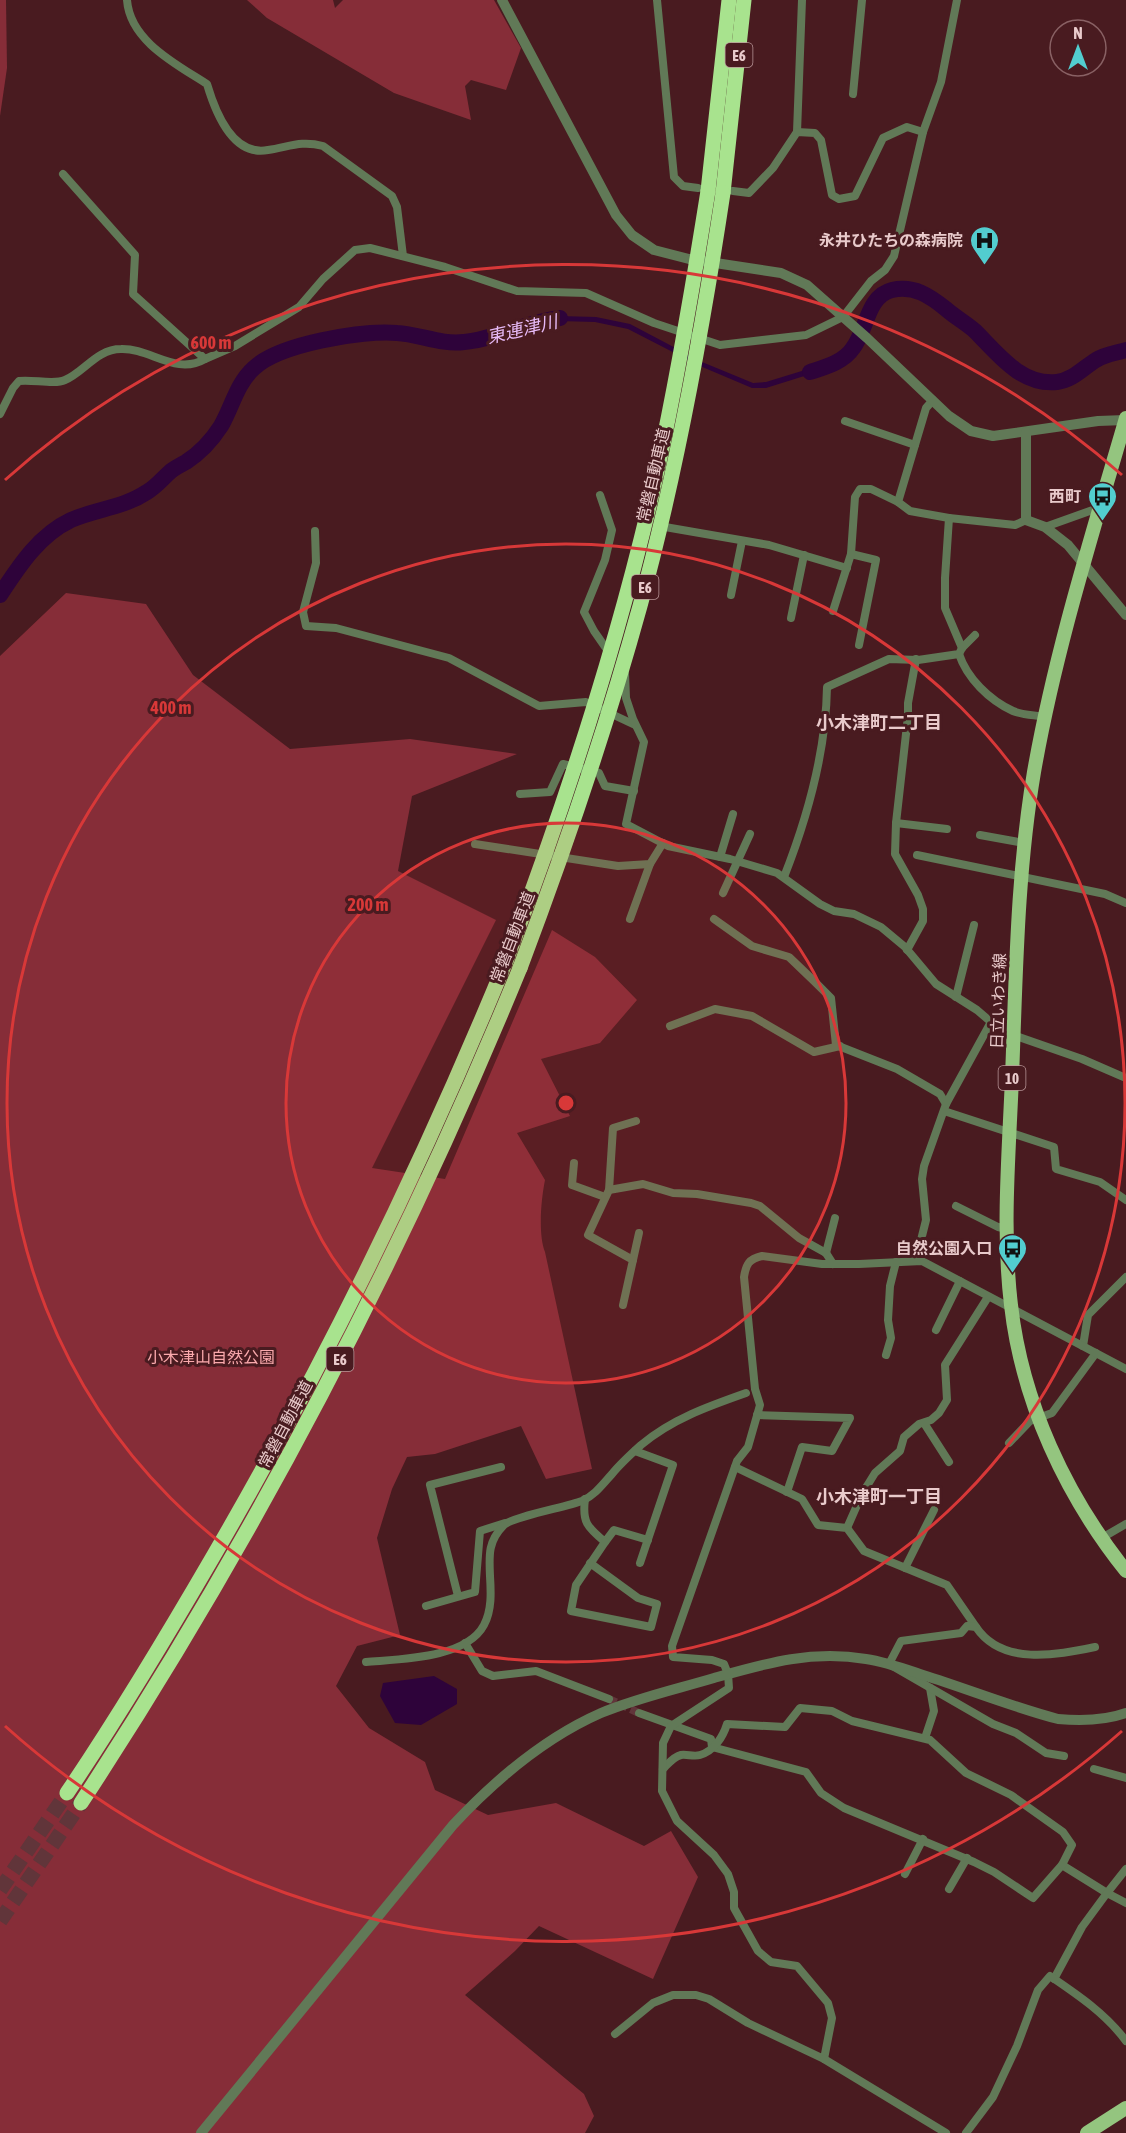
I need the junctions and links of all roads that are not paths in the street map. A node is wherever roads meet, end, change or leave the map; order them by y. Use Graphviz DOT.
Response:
graph roads {
  1 [pos="127,0"];
  2 [pos="502,0"];
  3 [pos="657,0"];
  4 [pos="723,0"];
  5 [pos="729,0"];
  6 [pos="744,0"];
  7 [pos="752,0"];
  8 [pos="802,0"];
  9 [pos="862,0"];
  10 [pos="957,0"];
  11 [pos="724,50"];
  12 [pos="853,94"];
  13 [pos="733,110"];
  14 [pos="796,132"];
  15 [pos="923,132"];
  16 [pos="63,174"];
  17 [pos="716,191"];
  18 [pos="403,256"];
  19 [pos="845,320"];
  20 [pos="205,359"];
  21 [pos="933,400"];
  22 [pos="0,414"];
  23 [pos="1126,419"];
  24 [pos="845,421"];
  25 [pos="1026,432"];
  26 [pos="915,445"];
  27 [pos="600,495"];
  28 [pos="898,502"];
  29 [pos="1101,507"];
  30 [pos="949,518"];
  31 [pos="1026,520"];
  32 [pos="1045,526"];
  33 [pos="665,527"];
  34 [pos="315,531"];
  35 [pos="742,541"];
  36 [pos="851,554"];
  37 [pos="804,555"];
  38 [pos="1085,564"];
  39 [pos="847,568"];
  40 [pos="731,595"];
  41 [pos="833,611"];
  42 [pos="1126,615"];
  43 [pos="791,618"];
  44 [pos="975,635"];
  45 [pos="859,645"];
  46 [pos="960,651"];
  47 [pos="916,659"];
  48 [pos="1045,717"];
  49 [pos="635,725"];
  50 [pos="634,791"];
  51 [pos="520,794"];
  52 [pos="733,814"];
  53 [pos="896,823"];
  54 [pos="946,829"];
  55 [pos="750,834"];
  56 [pos="980,835"];
  57 [pos="663,843"];
  58 [pos="1024,843"];
  59 [pos="475,844"];
  60 [pos="917,855"];
  61 [pos="720,857"];
  62 [pos="737,861"];
  63 [pos="650,864"];
  64 [pos="784,877"];
  65 [pos="1020,877"];
  66 [pos="723,894"];
  67 [pos="1126,903"];
  68 [pos="630,919"];
  69 [pos="714,919"];
  70 [pos="974,925"];
  71 [pos="907,950"];
  72 [pos="513,965"];
  73 [pos="956,997"];
  74 [pos="991,1022"];
  75 [pos="670,1026"];
  76 [pos="1014,1032"];
  77 [pos="840,1046"];
  78 [pos="1126,1078"];
  79 [pos="945,1108"];
  80 [pos="636,1121"];
  81 [pos="1010,1134"];
  82 [pos="574,1162"];
  83 [pos="607,1194"];
  84 [pos="1126,1200"];
  85 [pos="956,1206"];
  86 [pos="835,1218"];
  87 [pos="1007,1229"];
  88 [pos="639,1233"];
  89 [pos="826,1253"];
  90 [pos="633,1260"];
  91 [pos="916,1260"];
  92 [pos="896,1262"];
  93 [pos="833,1264"];
  94 [pos="1126,1277"];
  95 [pos="960,1281"];
  96 [pos="988,1297"];
  97 [pos="623,1305"];
  98 [pos="1011,1309"];
  99 [pos="936,1330"];
  100 [pos="1083,1346"];
  101 [pos="1096,1353"];
  102 [pos="886,1355"];
  103 [pos="1126,1369"];
  104 [pos="746,1393"];
  105 [pos="757,1415"];
  106 [pos="1039,1417"];
  107 [pos="924,1423"];
  108 [pos="1009,1443"];
  109 [pos="635,1451"];
  110 [pos="949,1462"];
  111 [pos="501,1467"];
  112 [pos="735,1467"];
  113 [pos="787,1492"];
  114 [pos="585,1499"];
  115 [pos="934,1510"];
  116 [pos="506,1523"];
  117 [pos="1126,1524"];
  118 [pos="847,1528"];
  119 [pos="1100,1539"];
  120 [pos="648,1540"];
  121 [pos="604,1542"];
  122 [pos="590,1563"];
  123 [pos="640,1563"];
  124 [pos="905,1568"];
  125 [pos="1126,1572"];
  126 [pos="458,1596"];
  127 [pos="426,1606"];
  128 [pos="976,1627"];
  129 [pos="465,1643"];
  130 [pos="1095,1647"];
  131 [pos="366,1662"];
  132 [pos="889,1664"];
  133 [pos="728,1674"];
  134 [pos="930,1688"];
  135 [pos="609,1699"];
  136 [pos="639,1713"];
  137 [pos="1126,1713"];
  138 [pos="671,1726"];
  139 [pos="925,1738"];
  140 [pos="714,1747"];
  141 [pos="1064,1756"];
  142 [pos="663,1769"];
  143 [pos="1094,1769"];
  144 [pos="1126,1778"];
  145 [pos="67,1793"];
  146 [pos="81,1803"];
  147 [pos="923,1839"];
  148 [pos="967,1858"];
  149 [pos="1062,1864"];
  150 [pos="1126,1869"];
  151 [pos="905,1874"];
  152 [pos="949,1889"];
  153 [pos="1107,1893"];
  154 [pos="1126,1903"];
  155 [pos="1054,1979"];
  156 [pos="615,2034"];
  157 [pos="1126,2041"];
  158 [pos="824,2059"];
  159 [pos="1126,2109"];
  160 [pos="201,2133"];
  161 [pos="946,2133"];
  162 [pos="966,2133"];
  163 [pos="1087,2133"];
  1 -- 18 [label="street"];
  2 -- 19 [label="street"];
  3 -- 17 [label="street"];
  4 -- 11 [label="highway"];
  5 -- 11 [label="highway, 常磐自動車道 / E6"];
  6 -- 13 [label="highway, 常磐自動車道 / E6"];
  7 -- 13 [label="highway"];
  8 -- 14 [label="street"];
  9 -- 12 [label="street"];
  10 -- 15 [label="street"];
  11 -- 17 [label="highway, 常磐自動車道 / E6"];
  13 -- 17 [label="highway, 常磐自動車道 / E6"];
  14 -- 15 [label="street"];
  14 -- 17 [label="street"];
  15 -- 19 [label="street"];
  16 -- 20 [label="street"];
  17 -- 72 [label="highway, 常磐自動車道 / E6, bridge"];
  18 -- 19 [label="street"];
  18 -- 20 [label="street"];
  19 -- 21 [label="street"];
  20 -- 22 [label="street"];
  21 -- 25 [label="street"];
  21 -- 26 [label="street"];
  23 -- 25 [label="street"];
  23 -- 29 [label="main road, 日立いわき線 / 10"];
  24 -- 26 [label="street"];
  25 -- 31 [label="street"];
  26 -- 28 [label="street"];
  27 -- 49 [label="street"];
  28 -- 30 [label="street"];
  28 -- 36 [label="street"];
  29 -- 32 [label="street"];
  29 -- 38 [label="main road, 日立いわき線 / 10"];
  30 -- 31 [label="street"];
  30 -- 46 [label="street"];
  31 -- 32 [label="street"];
  32 -- 38 [label="street"];
  33 -- 35 [label="street"];
  34 -- 49 [label="street"];
  35 -- 37 [label="street"];
  35 -- 40 [label="street"];
  36 -- 39 [label="street"];
  36 -- 45 [label="street"];
  37 -- 39 [label="street"];
  37 -- 43 [label="street"];
  38 -- 42 [label="street"];
  38 -- 48 [label="main road, 日立いわき線 / 10"];
  39 -- 41 [label="street"];
  44 -- 46 [label="street"];
  46 -- 47 [label="street"];
  46 -- 48 [label="street"];
  47 -- 53 [label="street"];
  47 -- 64 [label="street"];
  48 -- 58 [label="main road, 日立いわき線 / 10"];
  49 -- 50 [label="street"];
  50 -- 51 [label="street"];
  50 -- 57 [label="street"];
  52 -- 61 [label="street"];
  53 -- 54 [label="street"];
  53 -- 71 [label="street"];
  55 -- 62 [label="street"];
  56 -- 58 [label="street"];
  57 -- 61 [label="street"];
  57 -- 63 [label="street"];
  58 -- 65 [label="main road, 日立いわき線 / 10"];
  59 -- 63 [label="street"];
  60 -- 65 [label="street"];
  61 -- 62 [label="street"];
  62 -- 64 [label="street"];
  62 -- 66 [label="street"];
  63 -- 68 [label="street"];
  64 -- 71 [label="street"];
  65 -- 67 [label="street"];
  65 -- 76 [label="main road, 日立いわき線 / 10"];
  69 -- 77 [label="street"];
  70 -- 73 [label="street"];
  71 -- 73 [label="street"];
  72 -- 145 [label="highway, 常磐自動車道 / E6"];
  72 -- 146 [label="highway, 常磐自動車道 / E6"];
  73 -- 74 [label="street"];
  74 -- 76 [label="street"];
  74 -- 79 [label="street"];
  75 -- 77 [label="street"];
  76 -- 78 [label="street"];
  76 -- 81 [label="main road, 日立いわき線 / 10"];
  77 -- 79 [label="street"];
  79 -- 81 [label="street"];
  79 -- 91 [label="street"];
  80 -- 83 [label="street"];
  81 -- 84 [label="street"];
  81 -- 87 [label="main road, 日立いわき線 / 10"];
  82 -- 83 [label="street"];
  83 -- 89 [label="street"];
  83 -- 90 [label="street"];
  85 -- 87 [label="street"];
  86 -- 89 [label="street"];
  87 -- 98 [label="main road, 日立いわき線 / 10"];
  88 -- 90 [label="street"];
  89 -- 93 [label="street"];
  90 -- 97 [label="street"];
  91 -- 92 [label="street"];
  91 -- 95 [label="street"];
  92 -- 93 [label="street"];
  92 -- 102 [label="street"];
  93 -- 105 [label="street"];
  94 -- 100 [label="street"];
  95 -- 96 [label="street"];
  95 -- 99 [label="street"];
  96 -- 98 [label="street"];
  96 -- 107 [label="street"];
  98 -- 100 [label="street"];
  98 -- 106 [label="main road, 日立いわき線 / 10"];
  100 -- 101 [label="street"];
  101 -- 103 [label="street"];
  101 -- 106 [label="street"];
  104 -- 109 [label="street"];
  105 -- 112 [label="street"];
  105 -- 113 [label="street"];
  106 -- 108 [label="street"];
  106 -- 119 [label="main road, 日立いわき線 / 10"];
  107 -- 110 [label="street"];
  107 -- 118 [label="street"];
  109 -- 114 [label="street"];
  109 -- 120 [label="street"];
  111 -- 126 [label="street"];
  112 -- 113 [label="street"];
  112 -- 133 [label="street"];
  113 -- 118 [label="street"];
  114 -- 116 [label="street"];
  114 -- 121 [label="street"];
  115 -- 124 [label="street"];
  116 -- 126 [label="street"];
  116 -- 129 [label="street"];
  117 -- 119 [label="street"];
  118 -- 124 [label="street"];
  119 -- 125 [label="main road, 日立いわき線 / 10"];
  120 -- 121 [label="street"];
  120 -- 123 [label="street"];
  121 -- 122 [label="street"];
  122 -- 122 [label="street"];
  124 -- 128 [label="street"];
  126 -- 127 [label="street"];
  128 -- 130 [label="street"];
  128 -- 132 [label="street"];
  129 -- 131 [label="street"];
  129 -- 135 [label="street"];
  132 -- 133 [label="street"];
  132 -- 134 [label="street"];
  132 -- 137 [label="street"];
  133 -- 138 [label="street"];
  133 -- 160 [label="street"];
  134 -- 139 [label="street"];
  134 -- 141 [label="street"];
  136 -- 138 [label="street"];
  138 -- 140 [label="street"];
  138 -- 142 [label="street"];
  139 -- 140 [label="street"];
  139 -- 149 [label="street"];
  140 -- 142 [label="street"];
  140 -- 147 [label="street"];
  142 -- 158 [label="street"];
  143 -- 144 [label="street"];
  147 -- 148 [label="street"];
  147 -- 151 [label="street"];
  148 -- 149 [label="street"];
  148 -- 152 [label="street"];
  149 -- 153 [label="street"];
  150 -- 153 [label="street"];
  153 -- 154 [label="street"];
  153 -- 155 [label="street"];
  155 -- 157 [label="street"];
  155 -- 162 [label="street"];
  156 -- 158 [label="street"];
  158 -- 161 [label="street"];
  159 -- 163 [label="main road"];
}
